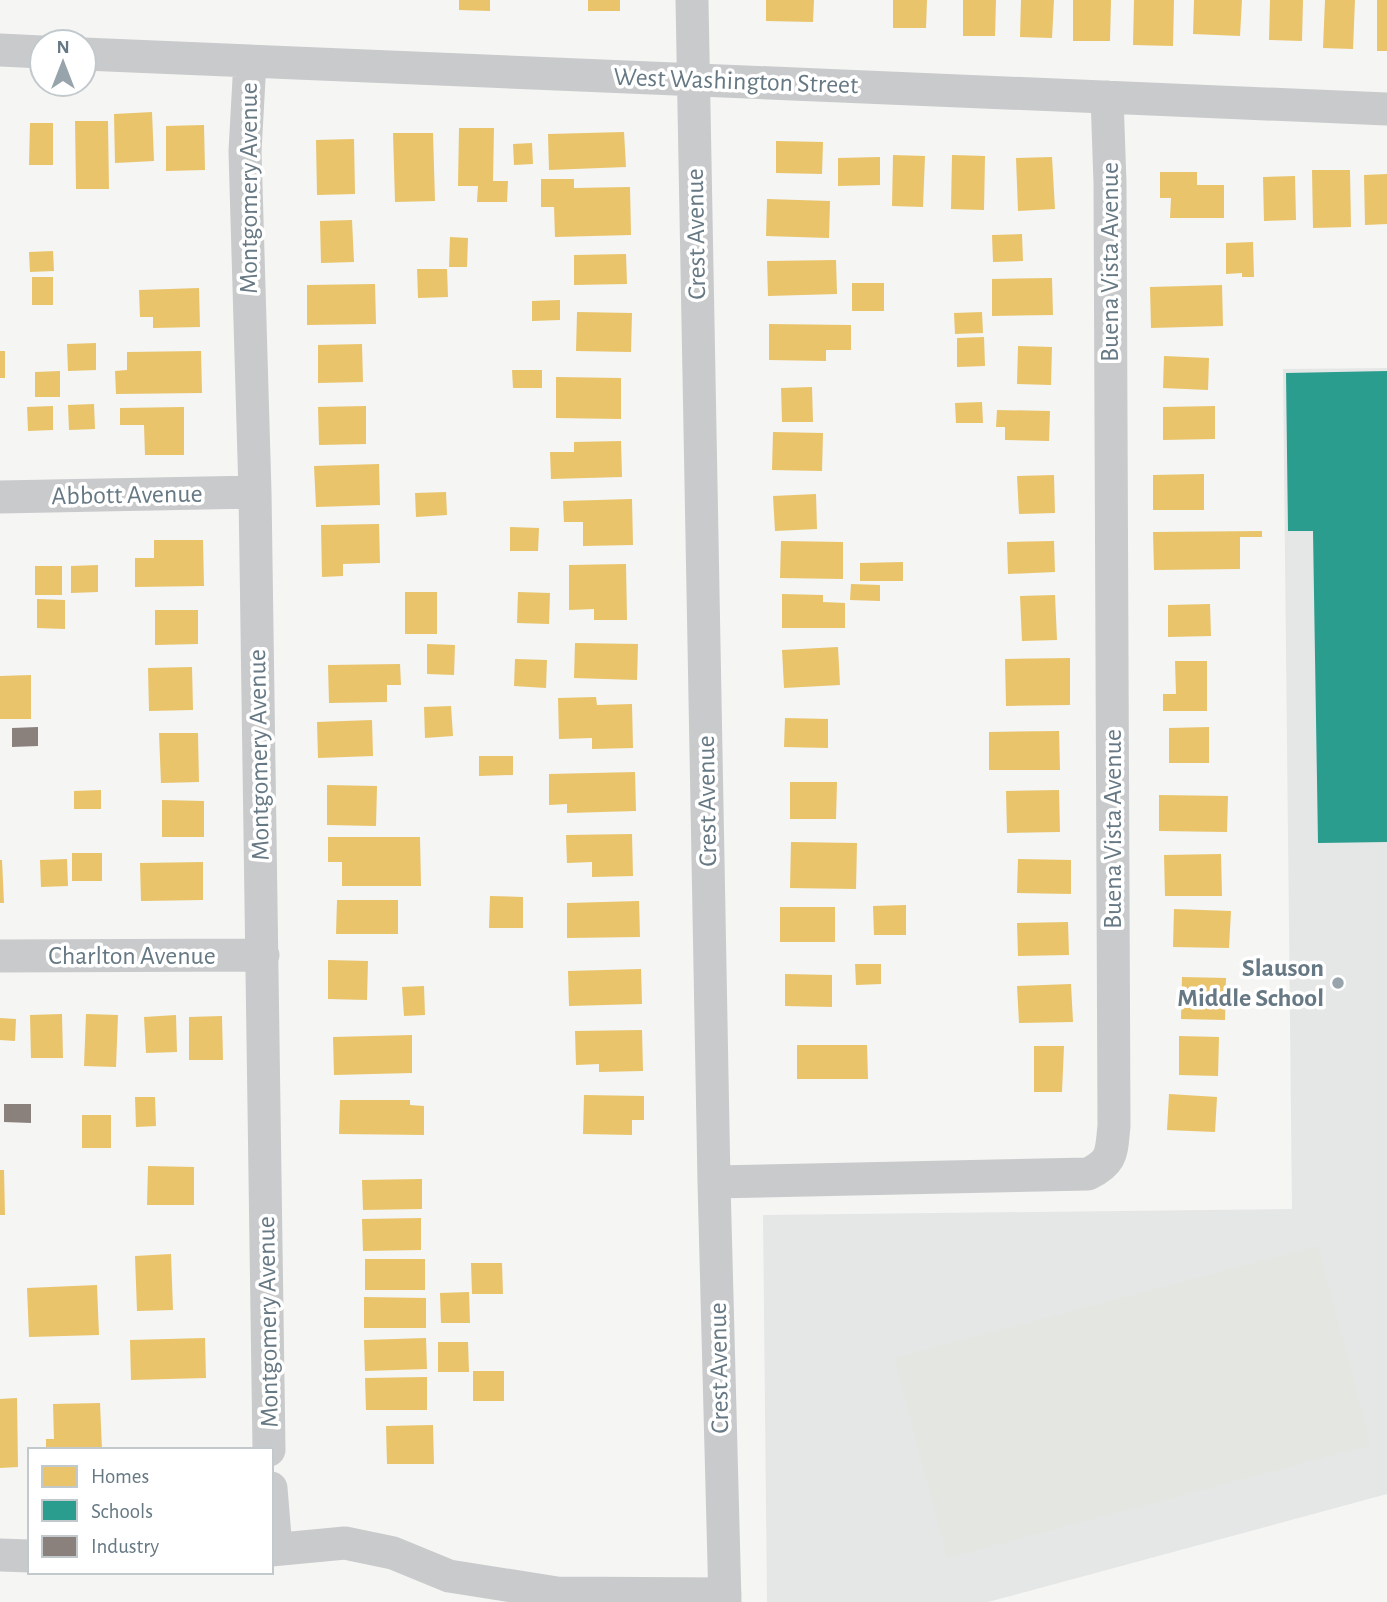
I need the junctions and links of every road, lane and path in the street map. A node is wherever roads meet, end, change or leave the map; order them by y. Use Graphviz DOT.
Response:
graph roads {
  1 [pos="692,0"];
  2 [pos="0,50"];
  3 [pos="28,51"];
  4 [pos="98,55"];
  5 [pos="250,61"];
  6 [pos="694,79"];
  7 [pos="1107,97"];
  8 [pos="1387,108"];
  9 [pos="255,492"];
  10 [pos="0,497"];
  11 [pos="263,955"];
  12 [pos="0,956"];
  13 [pos="714,1182"];
  14 [pos="269,1448"];
  15 [pos="273,1529"];
  16 [pos="274,1549"];
  17 [pos="0,1555"];
  18 [pos="28,1556"];
  19 [pos="725,1598"];
  1 -- 6 [label="street, Crest Avenue"];
  2 -- 3 [label="street"];
  4 -- 5 [label="street, West Washington Street"];
  5 -- 6 [label="street, West Washington Street"];
  5 -- 9 [label="street, Montgomery Avenue"];
  6 -- 7 [label="street, West Washington Street"];
  6 -- 13 [label="street, Crest Avenue"];
  7 -- 8 [label="street, West Washington Street"];
  7 -- 13 [label="street, Buena Vista Avenue"];
  9 -- 10 [label="street, Abbott Avenue"];
  9 -- 11 [label="street, Montgomery Avenue"];
  11 -- 12 [label="street, Charlton Avenue"];
  11 -- 14 [label="street, Montgomery Avenue"];
  13 -- 19 [label="street, Crest Avenue"];
  15 -- 16 [label="street"];
  16 -- 19 [label="street"];
  17 -- 18 [label="street"];
}
